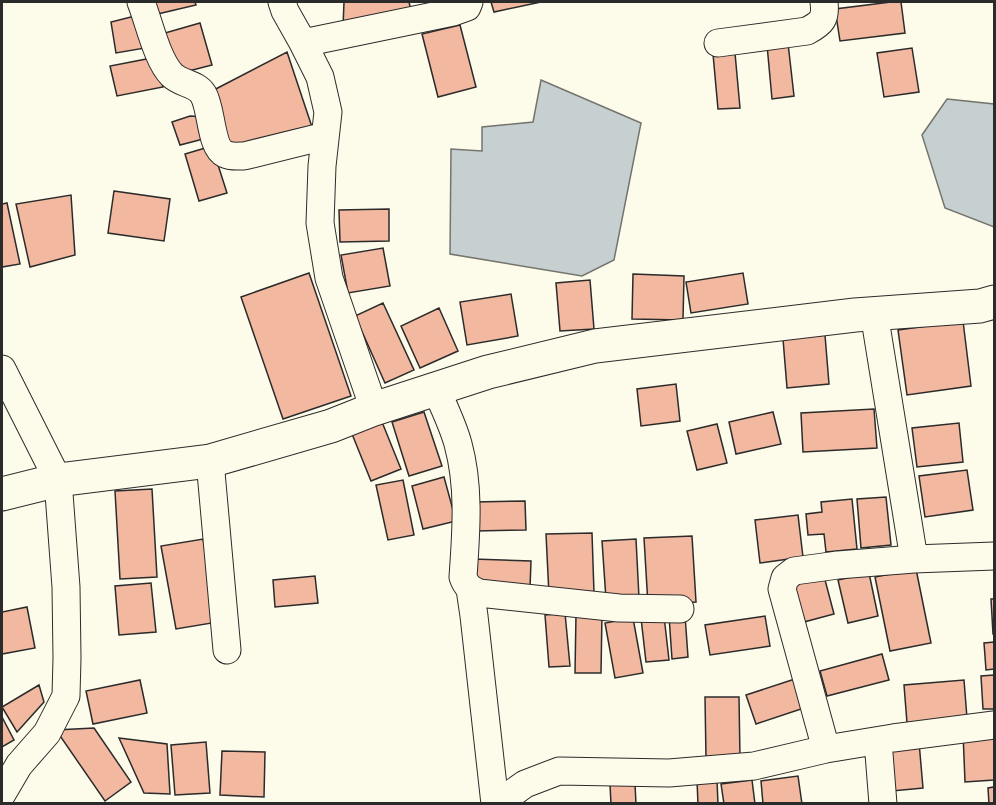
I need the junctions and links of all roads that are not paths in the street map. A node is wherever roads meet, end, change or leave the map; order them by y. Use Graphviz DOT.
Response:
graph roads {
  1 [pos="141,2"];
  2 [pos="282,2"];
  3 [pos="469,2"];
  4 [pos="824,2"];
  5 [pos="303,43"];
  6 [pos="718,43"];
  7 [pos="325,136"];
  8 [pos="994,302"];
  9 [pos="874,313"];
  10 [pos="2,369"];
  11 [pos="436,388"];
  12 [pos="374,408"];
  13 [pos="210,460"];
  14 [pos="58,480"];
  15 [pos="2,494"];
  16 [pos="994,556"];
  17 [pos="914,559"];
  18 [pos="470,589"];
  19 [pos="680,609"];
  20 [pos="227,650"];
  21 [pos="994,725"];
  22 [pos="878,741"];
  23 [pos="826,749"];
  24 [pos="2,794"];
  25 [pos="496,804"];
  26 [pos="883,804"];
  1 -- 7 [label="street"];
  2 -- 5 [label="street"];
  3 -- 5 [label="street"];
  4 -- 6 [label="street"];
  5 -- 7 [label="street"];
  7 -- 12 [label="street"];
  8 -- 9 [label="street"];
  9 -- 11 [label="street"];
  9 -- 17 [label="street"];
  10 -- 14 [label="street"];
  11 -- 12 [label="street"];
  11 -- 18 [label="street"];
  12 -- 13 [label="street"];
  13 -- 14 [label="street"];
  13 -- 20 [label="street"];
  14 -- 15 [label="street"];
  14 -- 24 [label="street"];
  16 -- 17 [label="street"];
  17 -- 23 [label="street"];
  18 -- 19 [label="street"];
  18 -- 25 [label="street"];
  21 -- 22 [label="street"];
  22 -- 23 [label="street"];
  22 -- 26 [label="street"];
  23 -- 25 [label="street"];
}
